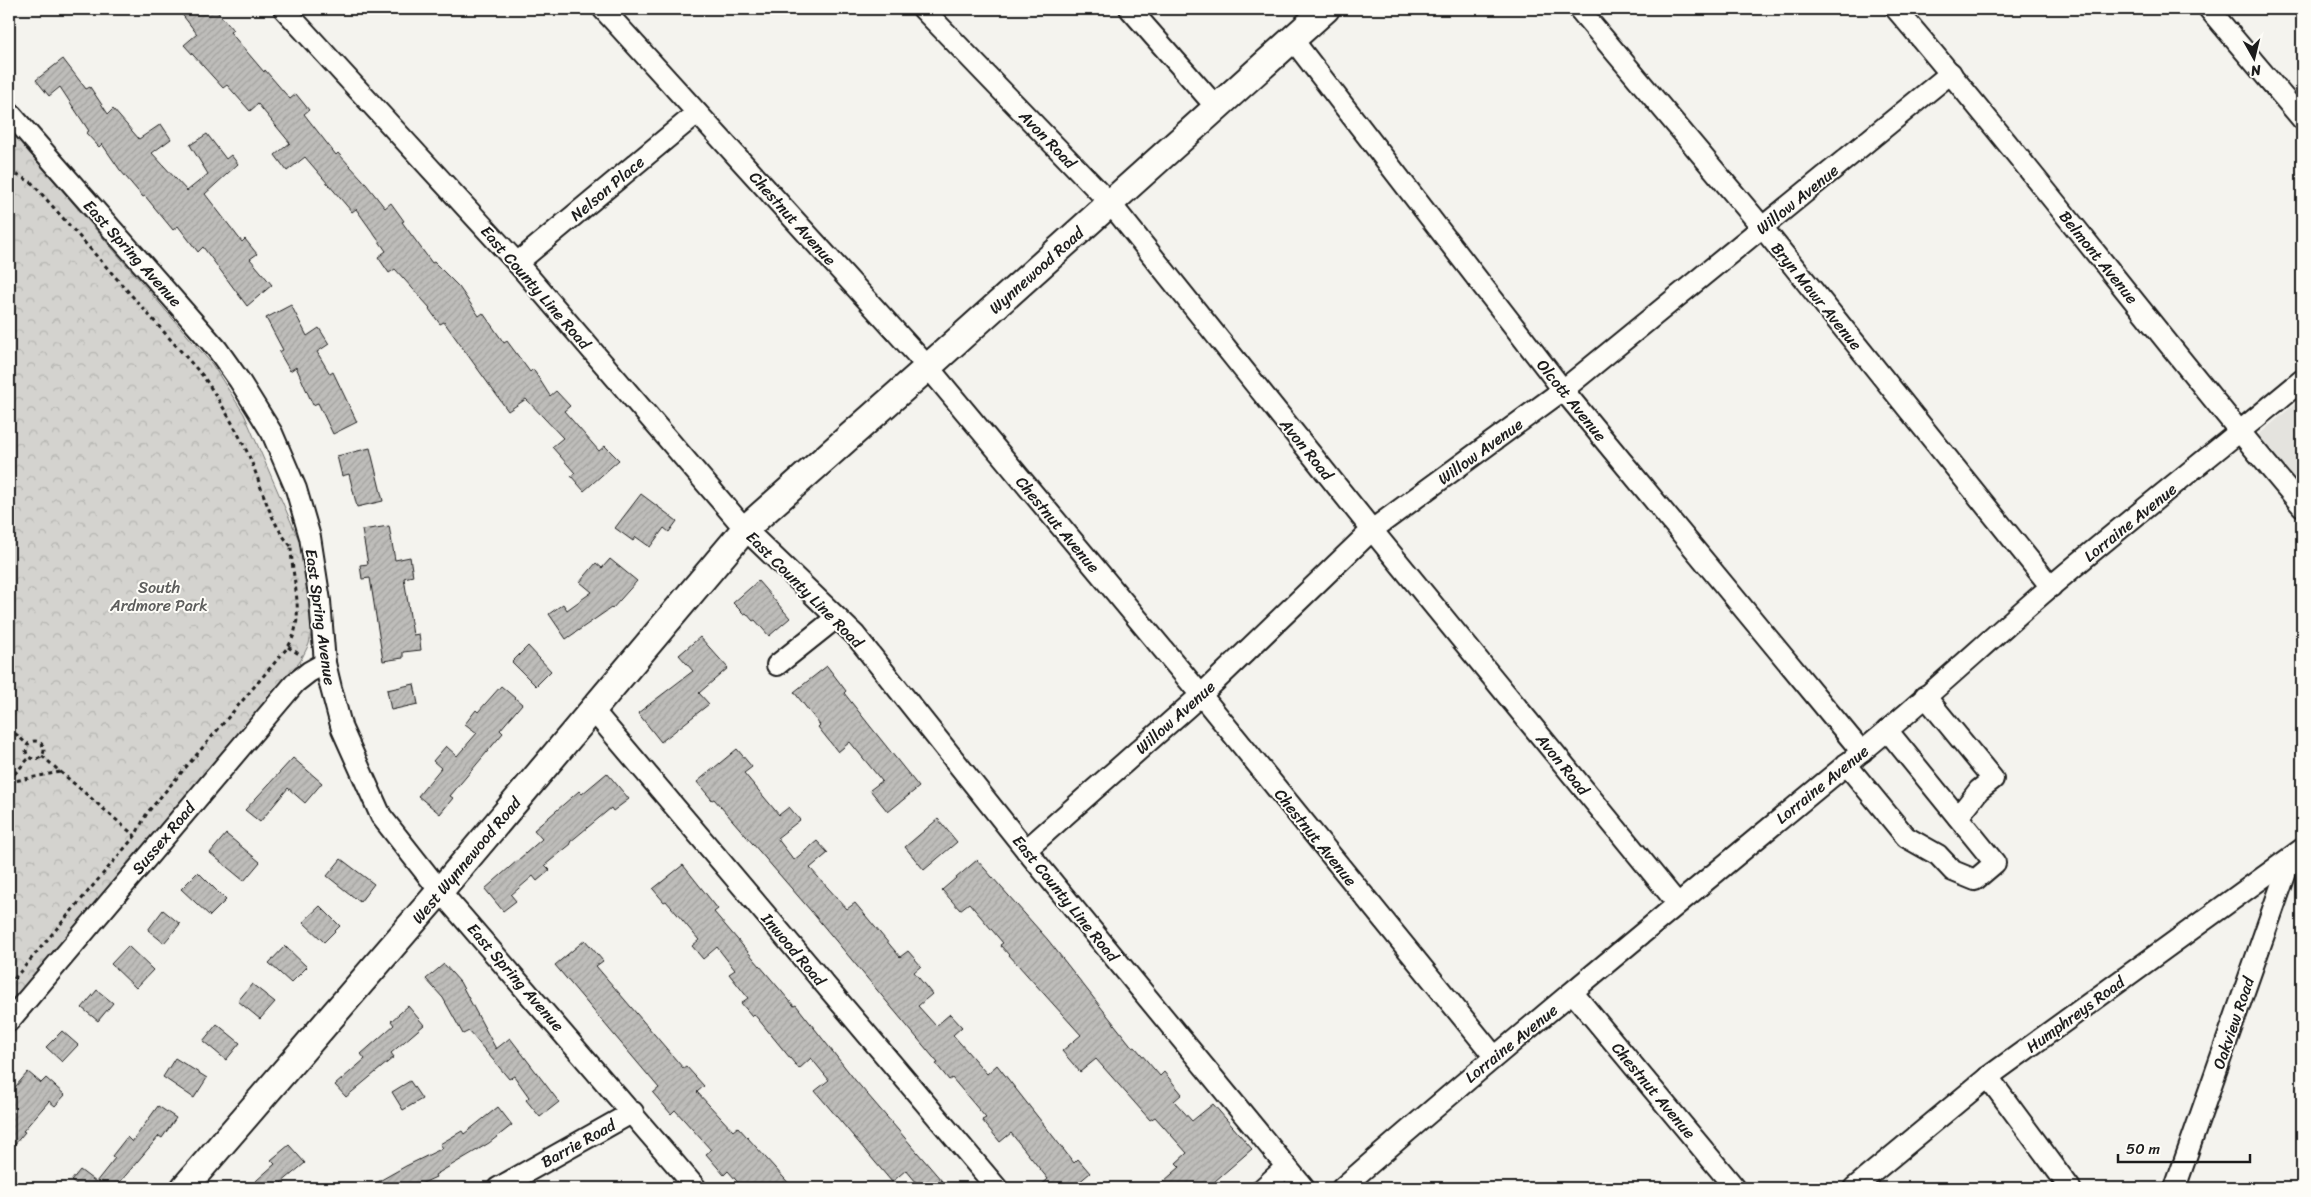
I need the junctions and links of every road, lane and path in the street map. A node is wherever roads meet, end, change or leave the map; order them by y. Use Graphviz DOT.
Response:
graph roads {
  1 [pos="284,9"];
  2 [pos="603,9"];
  3 [pos="923,9"];
  4 [pos="1130,9"];
  5 [pos="1326,9"];
  6 [pos="1579,9"];
  7 [pos="1896,9"];
  8 [pos="2210,9"];
  9 [pos="1293,40"];
  10 [pos="1951,73"];
  11 [pos="1217,108"];
  12 [pos="9,112"];
  13 [pos="697,113"];
  14 [pos="2302,119"];
  15 [pos="9,171"];
  16 [pos="1110,203"];
  17 [pos="1762,227"];
  18 [pos="517,263"];
  19 [pos="928,368"];
  20 [pos="2302,380"];
  21 [pos="1563,390"];
  22 [pos="2239,432"];
  23 [pos="2302,506"];
  24 [pos="745,529"];
  25 [pos="1372,530"];
  26 [pos="291,541"];
  27 [pos="291,546"];
  28 [pos="2051,587"];
  29 [pos="836,618"];
  30 [pos="288,648"];
  31 [pos="302,656"];
  32 [pos="325,663"];
  33 [pos="777,665"];
  34 [pos="1201,696"];
  35 [pos="1925,696"];
  36 [pos="592,709"];
  37 [pos="9,728"];
  38 [pos="1887,730"];
  39 [pos="27,744"];
  40 [pos="1862,752"];
  41 [pos="42,756"];
  42 [pos="28,758"];
  43 [pos="1846,764"];
  44 [pos="60,772"];
  45 [pos="9,781"];
  46 [pos="1958,817"];
  47 [pos="135,836"];
  48 [pos="153,850"];
  49 [pos="1026,850"];
  50 [pos="2297,853"];
  51 [pos="440,891"];
  52 [pos="1677,903"];
  53 [pos="9,985"];
  54 [pos="1573,993"];
  55 [pos="9,1021"];
  56 [pos="1494,1056"];
  57 [pos="1988,1077"];
  58 [pos="633,1112"];
  59 [pos="1286,1167"];
  60 [pos="184,1188"];
  61 [pos="498,1188"];
  62 [pos="696,1188"];
  63 [pos="997,1188"];
  64 [pos="1262,1188"];
  65 [pos="1304,1188"];
  66 [pos="1342,1188"];
  67 [pos="1735,1188"];
  68 [pos="1854,1188"];
  69 [pos="2070,1188"];
  70 [pos="2175,1188"];
  1 -- 18 [label="street, East County Line Road"];
  2 -- 13 [label="street, Chestnut Avenue"];
  3 -- 16 [label="street, Avon Road"];
  4 -- 11 [label="street"];
  5 -- 9 [label="main road, Wynnewood Road"];
  6 -- 17 [label="street, Bryn Mawr Avenue"];
  7 -- 10 [label="street, Belmont Avenue"];
  8 -- 14 [label="street"];
  9 -- 11 [label="main road, Wynnewood Road"];
  9 -- 21 [label="street, Olcott Avenue"];
  10 -- 17 [label="street, Willow Avenue"];
  10 -- 22 [label="street, Belmont Avenue"];
  11 -- 16 [label="main road, Wynnewood Road"];
  12 -- 32 [label="street, East Spring Avenue"];
  13 -- 18 [label="street, Nelson Place"];
  13 -- 19 [label="street, Chestnut Avenue"];
  15 -- 27 [label="path"];
  16 -- 19 [label="main road, Wynnewood Road"];
  16 -- 25 [label="street, Avon Road"];
  17 -- 21 [label="street, Willow Avenue"];
  17 -- 28 [label="street, Bryn Mawr Avenue"];
  18 -- 24 [label="street, East County Line Road"];
  19 -- 24 [label="main road, Wynnewood Road"];
  19 -- 34 [label="street, Chestnut Avenue"];
  20 -- 22 [label="street, Lorraine Avenue"];
  21 -- 25 [label="street, Willow Avenue"];
  21 -- 40 [label="street, Olcott Avenue"];
  22 -- 23 [label="street, Belmont Avenue"];
  22 -- 28 [label="street, Lorraine Avenue"];
  24 -- 29 [label="street, East County Line Road"];
  24 -- 36 [label="main road, West Wynnewood Road"];
  25 -- 34 [label="street, Willow Avenue"];
  25 -- 52 [label="street, Avon Road"];
  26 -- 27 [label="path"];
  27 -- 30 [label="path"];
  28 -- 35 [label="street, Lorraine Avenue"];
  29 -- 33 [label="street"];
  29 -- 49 [label="street, East County Line Road"];
  30 -- 31 [label="path"];
  30 -- 47 [label="path"];
  32 -- 48 [label="street, Sussex Road"];
  32 -- 51 [label="street, East Spring Avenue"];
  34 -- 49 [label="street, Willow Avenue"];
  34 -- 56 [label="street, Chestnut Avenue"];
  35 -- 38 [label="street, Lorraine Avenue"];
  35 -- 46 [label="street"];
  36 -- 51 [label="main road, West Wynnewood Road"];
  36 -- 63 [label="street, Inwood Road"];
  37 -- 39 [label="path"];
  38 -- 40 [label="street, Lorraine Avenue"];
  38 -- 46 [label="street"];
  39 -- 41 [label="path"];
  39 -- 42 [label="path"];
  40 -- 43 [label="street, Lorraine Avenue"];
  41 -- 42 [label="path"];
  41 -- 44 [label="path"];
  42 -- 45 [label="path"];
  43 -- 46 [label="street"];
  43 -- 52 [label="street, Lorraine Avenue"];
  44 -- 45 [label="path"];
  44 -- 47 [label="path"];
  47 -- 48 [label="path"];
  47 -- 53 [label="path"];
  48 -- 55 [label="street, Sussex Road"];
  49 -- 59 [label="street, East County Line Road"];
  50 -- 57 [label="street, Humphreys Road"];
  50 -- 70 [label="street, Oakview Road"];
  51 -- 58 [label="street, East Spring Avenue"];
  51 -- 60 [label="main road, West Wynnewood Road"];
  52 -- 54 [label="street, Lorraine Avenue"];
  54 -- 56 [label="street, Lorraine Avenue"];
  54 -- 67 [label="street, Chestnut Avenue"];
  56 -- 66 [label="street, Lorraine Avenue"];
  57 -- 68 [label="street, Humphreys Road"];
  57 -- 69 [label="street"];
  58 -- 61 [label="street, Barrie Road"];
  58 -- 62 [label="street, East Spring Avenue"];
  59 -- 64 [label="street"];
  59 -- 65 [label="street, East County Line Road"];
}
